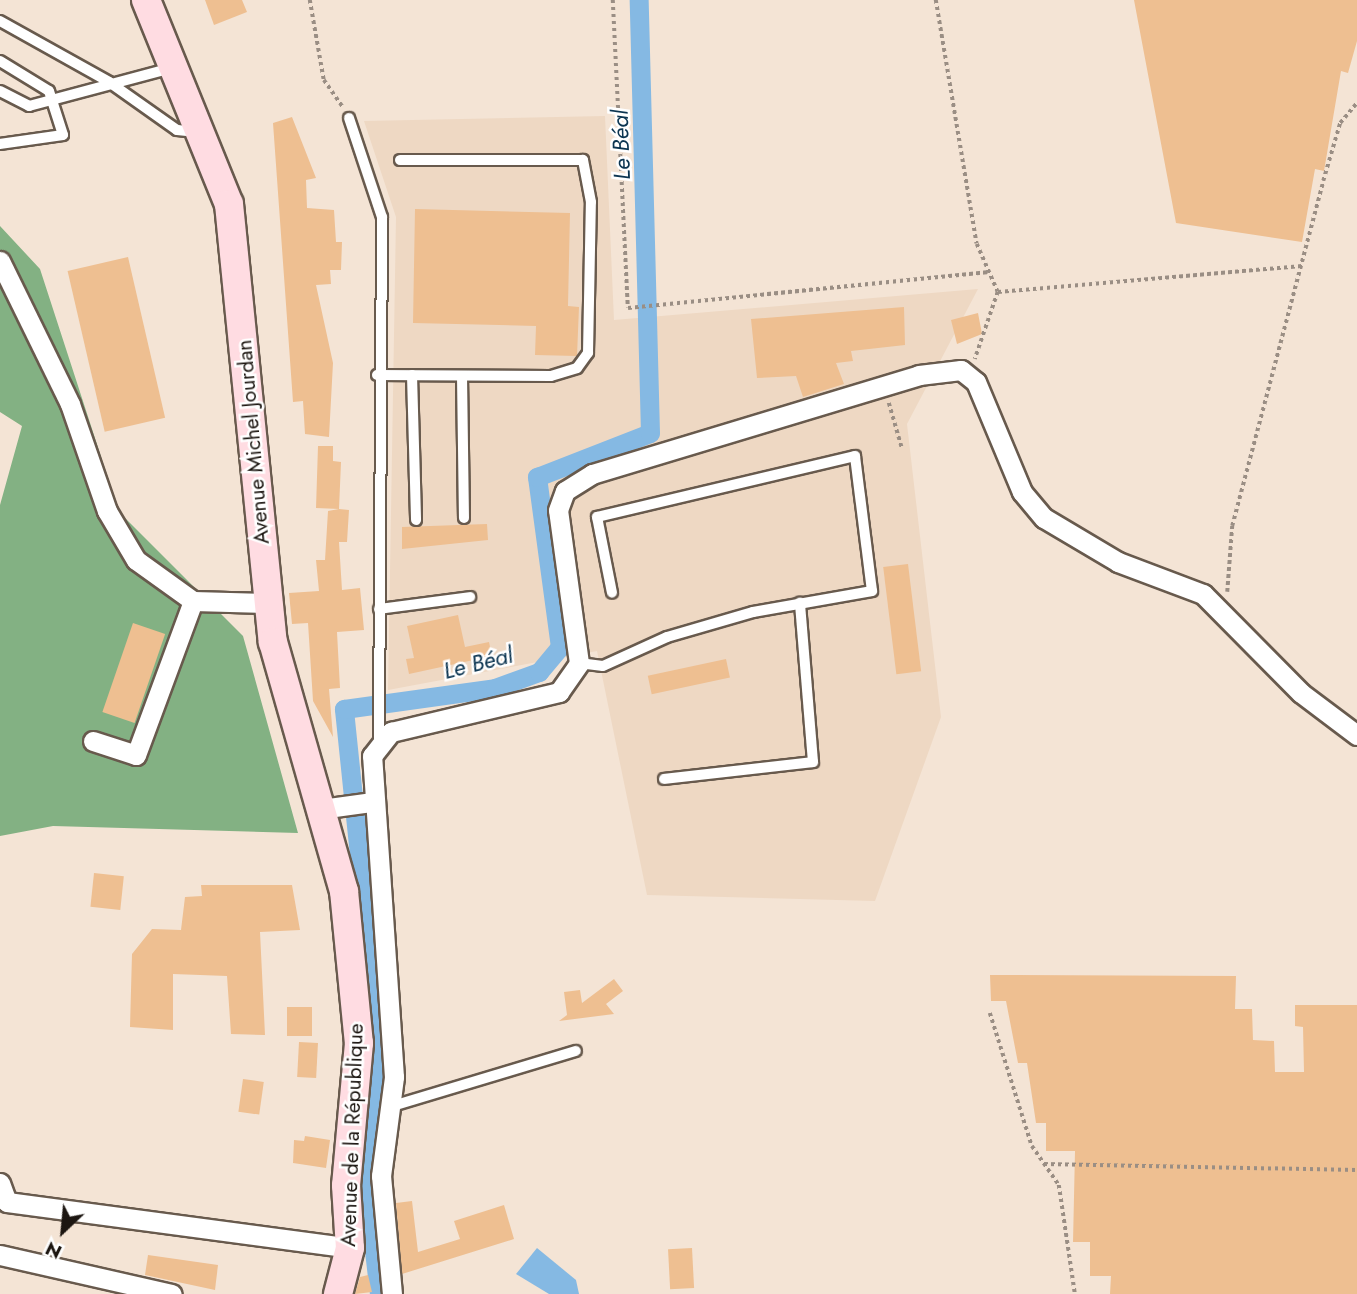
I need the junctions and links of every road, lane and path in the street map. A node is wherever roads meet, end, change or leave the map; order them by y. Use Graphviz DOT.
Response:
graph roads {
  1 [pos="146,0"];
  2 [pos="310,0"];
  3 [pos="613,0"];
  4 [pos="936,0"];
  5 [pos="0,21"];
  6 [pos="0,61"];
  7 [pos="172,68"];
  8 [pos="109,82"];
  9 [pos="0,90"];
  10 [pos="56,101"];
  11 [pos="1357,103"];
  12 [pos="349,118"];
  13 [pos="197,132"];
  14 [pos="0,144"];
  15 [pos="400,160"];
  16 [pos="0,261"];
  17 [pos="1302,266"];
  18 [pos="989,272"];
  19 [pos="998,292"];
  20 [pos="968,373"];
  21 [pos="377,375"];
  22 [pos="412,375"];
  23 [pos="462,376"];
  24 [pos="879,390"];
  25 [pos="902,448"];
  26 [pos="464,518"];
  27 [pos="416,520"];
  28 [pos="612,593"];
  29 [pos="470,597"];
  30 [pos="192,601"];
  31 [pos="266,603"];
  32 [pos="800,603"];
  33 [pos="379,609"];
  34 [pos="1226,612"];
  35 [pos="579,663"];
  36 [pos="1357,735"];
  37 [pos="93,741"];
  38 [pos="379,741"];
  39 [pos="664,779"];
  40 [pos="367,804"];
  41 [pos="330,808"];
  42 [pos="344,891"];
  43 [pos="990,1013"];
  44 [pos="576,1051"];
  45 [pos="388,1107"];
  46 [pos="1044,1164"];
  47 [pos="1357,1170"];
  48 [pos="0,1183"];
  49 [pos="350,1248"];
  50 [pos="0,1255"];
  51 [pos="173,1294"];
  52 [pos="338,1294"];
  53 [pos="392,1294"];
  54 [pos="1075,1294"];
  1 -- 7 [label="main road, Avenue Michel Jourdan"];
  2 -- 12 [label="path"];
  3 -- 18 [label="path"];
  4 -- 18 [label="path"];
  5 -- 8 [label="lane"];
  6 -- 10 [label="lane"];
  7 -- 8 [label="lane"];
  7 -- 13 [label="main road, Avenue Michel Jourdan"];
  8 -- 10 [label="lane"];
  8 -- 13 [label="lane"];
  9 -- 10 [label="lane"];
  10 -- 14 [label="lane"];
  11 -- 17 [label="path"];
  12 -- 21 [label="lane"];
  13 -- 31 [label="main road, Avenue Michel Jourdan"];
  15 -- 23 [label="lane"];
  16 -- 30 [label="street"];
  17 -- 19 [label="path"];
  17 -- 34 [label="path"];
  18 -- 19 [label="path"];
  19 -- 20 [label="path"];
  20 -- 24 [label="street"];
  20 -- 34 [label="street"];
  21 -- 22 [label="lane"];
  21 -- 33 [label="lane"];
  22 -- 23 [label="lane"];
  22 -- 27 [label="lane"];
  23 -- 26 [label="lane"];
  24 -- 25 [label="path"];
  24 -- 35 [label="street"];
  28 -- 32 [label="lane"];
  29 -- 33 [label="lane"];
  30 -- 31 [label="street"];
  30 -- 37 [label="street"];
  31 -- 41 [label="main road, Avenue Michel Jourdan"];
  32 -- 35 [label="lane"];
  32 -- 39 [label="lane"];
  33 -- 38 [label="lane"];
  34 -- 36 [label="street"];
  35 -- 38 [label="street"];
  38 -- 40 [label="street"];
  40 -- 41 [label="street"];
  40 -- 45 [label="street"];
  41 -- 42 [label="main road, Avenue Michel Jourdan"];
  42 -- 49 [label="main road, Avenue de la République"];
  43 -- 46 [label="path"];
  44 -- 45 [label="lane"];
  45 -- 53 [label="street"];
  46 -- 47 [label="path"];
  46 -- 54 [label="path"];
  48 -- 49 [label="street"];
  49 -- 52 [label="main road, Avenue de la République"];
  50 -- 51 [label="street"];
}
